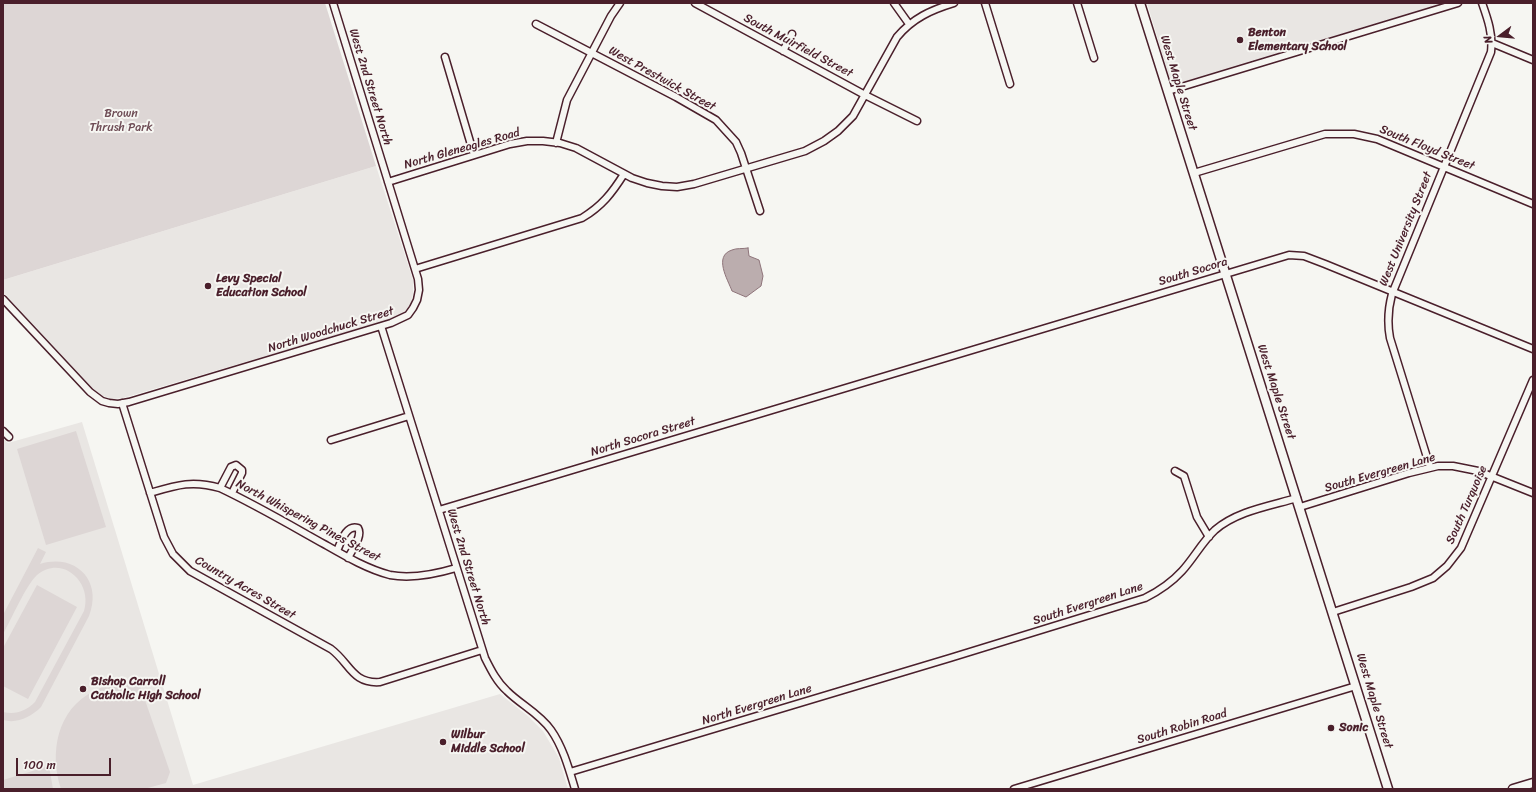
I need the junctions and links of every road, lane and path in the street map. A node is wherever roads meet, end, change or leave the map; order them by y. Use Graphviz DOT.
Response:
graph roads {
  1 [pos="333,3"];
  2 [pos="620,3"];
  3 [pos="894,3"];
  4 [pos="954,3"];
  5 [pos="985,3"];
  6 [pos="1077,3"];
  7 [pos="1140,3"];
  8 [pos="1458,3"];
  9 [pos="1482,3"];
  10 [pos="699,4"];
  11 [pos="536,24"];
  12 [pos="909,24"];
  13 [pos="792,34"];
  14 [pos="1492,43"];
  15 [pos="783,51"];
  16 [pos="592,53"];
  17 [pos="445,57"];
  18 [pos="1094,58"];
  19 [pos="1533,60"];
  20 [pos="1010,84"];
  21 [pos="1168,91"];
  22 [pos="865,95"];
  23 [pos="917,121"];
  24 [pos="556,143"];
  25 [pos="474,155"];
  26 [pos="1444,167"];
  27 [pos="746,169"];
  28 [pos="1194,173"];
  29 [pos="624,174"];
  30 [pos="388,182"];
  31 [pos="1533,204"];
  32 [pos="760,211"];
  33 [pos="415,269"];
  34 [pos="1226,274"];
  35 [pos="1393,291"];
  36 [pos="3,299"];
  37 [pos="382,326"];
  38 [pos="1533,349"];
  39 [pos="1533,380"];
  40 [pos="853,386"];
  41 [pos="122,403"];
  42 [pos="409,416"];
  43 [pos="3,431"];
  44 [pos="9,437"];
  45 [pos="331,440"];
  46 [pos="1430,467"];
  47 [pos="1175,471"];
  48 [pos="1492,478"];
  49 [pos="220,488"];
  50 [pos="150,493"];
  51 [pos="232,493"];
  52 [pos="1533,493"];
  53 [pos="1297,498"];
  54 [pos="1300,507"];
  55 [pos="438,510"];
  56 [pos="1209,537"];
  57 [pos="337,551"];
  58 [pos="348,558"];
  59 [pos="456,568"];
  60 [pos="1333,612"];
  61 [pos="482,650"];
  62 [pos="950,658"];
  63 [pos="1356,686"];
  64 [pos="570,772"];
  65 [pos="1533,783"];
  66 [pos="1387,788"];
  67 [pos="575,789"];
  68 [pos="1014,789"];
  69 [pos="1513,789"];
  1 -- 30 [label="street, West 2nd Street North"];
  2 -- 16 [label="street"];
  3 -- 12 [label="street"];
  4 -- 12 [label="street, North Gleneagles Road"];
  5 -- 20 [label="street"];
  6 -- 18 [label="street"];
  7 -- 21 [label="main road, West Maple Street"];
  8 -- 21 [label="street"];
  9 -- 14 [label="street, West University Street"];
  10 -- 15 [label="street, South Muirfield Street"];
  11 -- 16 [label="street, West Prestwick Street"];
  12 -- 22 [label="street, North Gleneagles Road"];
  13 -- 15 [label="street"];
  14 -- 19 [label="street"];
  14 -- 26 [label="street, West University Street"];
  15 -- 22 [label="street, South Muirfield Street"];
  16 -- 24 [label="street"];
  16 -- 27 [label="street, West Prestwick Street"];
  17 -- 25 [label="street"];
  21 -- 28 [label="main road, West Maple Street"];
  22 -- 23 [label="street, South Muirfield Street"];
  22 -- 27 [label="street, North Gleneagles Road"];
  24 -- 25 [label="street, North Gleneagles Road"];
  24 -- 29 [label="street, North Gleneagles Road"];
  25 -- 30 [label="street, North Gleneagles Road"];
  26 -- 28 [label="street, South Floyd Street"];
  26 -- 31 [label="street, South Floyd Street"];
  26 -- 35 [label="street, West University Street"];
  27 -- 29 [label="street, North Gleneagles Road"];
  27 -- 32 [label="street, West Prestwick Street"];
  28 -- 34 [label="main road, West Maple Street"];
  29 -- 33 [label="street"];
  30 -- 33 [label="street, West 2nd Street North"];
  33 -- 37 [label="street, North Woodchuck Street"];
  34 -- 35 [label="street, South Socora"];
  34 -- 40 [label="street, South Socora"];
  34 -- 53 [label="main road, West Maple Street"];
  35 -- 38 [label="street, South Socora"];
  35 -- 46 [label="street, West University Street"];
  36 -- 41 [label="street"];
  37 -- 41 [label="street, North Woodchuck Street"];
  37 -- 42 [label="street, West 2nd Street North"];
  39 -- 48 [label="street, South Turquoise"];
  40 -- 55 [label="street, North Socora Street"];
  41 -- 50 [label="street, Country Acres Street"];
  42 -- 45 [label="street"];
  42 -- 55 [label="street, West 2nd Street North"];
  43 -- 44 [label="street"];
  46 -- 48 [label="street, South Evergreen Lane"];
  46 -- 54 [label="street, South Evergreen Lane"];
  47 -- 56 [label="street"];
  48 -- 52 [label="street, South Evergreen Lane"];
  48 -- 60 [label="street, South Turquoise"];
  49 -- 50 [label="street, North Whispering Pines Street"];
  49 -- 51 [label="street, North Whispering Pines Street"];
  49 -- 51 [label="street"];
  50 -- 61 [label="street, Country Acres Street"];
  51 -- 57 [label="street, North Whispering Pines Street"];
  53 -- 54 [label="main road, West Maple Street"];
  53 -- 56 [label="street, South Evergreen Lane"];
  54 -- 60 [label="main road, West Maple Street"];
  55 -- 59 [label="street, West 2nd Street North"];
  56 -- 62 [label="street, South Evergreen Lane"];
  57 -- 58 [label="street, North Whispering Pines Street"];
  57 -- 58 [label="street"];
  58 -- 59 [label="street, North Whispering Pines Street"];
  59 -- 61 [label="street, West 2nd Street North"];
  60 -- 63 [label="main road, West Maple Street"];
  61 -- 64 [label="street, West 2nd Street North"];
  62 -- 64 [label="street, North Evergreen Lane"];
  63 -- 66 [label="main road, West Maple Street"];
  63 -- 68 [label="street, South Robin Road"];
  64 -- 67 [label="street, West 2nd Street North"];
  65 -- 69 [label="main road"];
}
